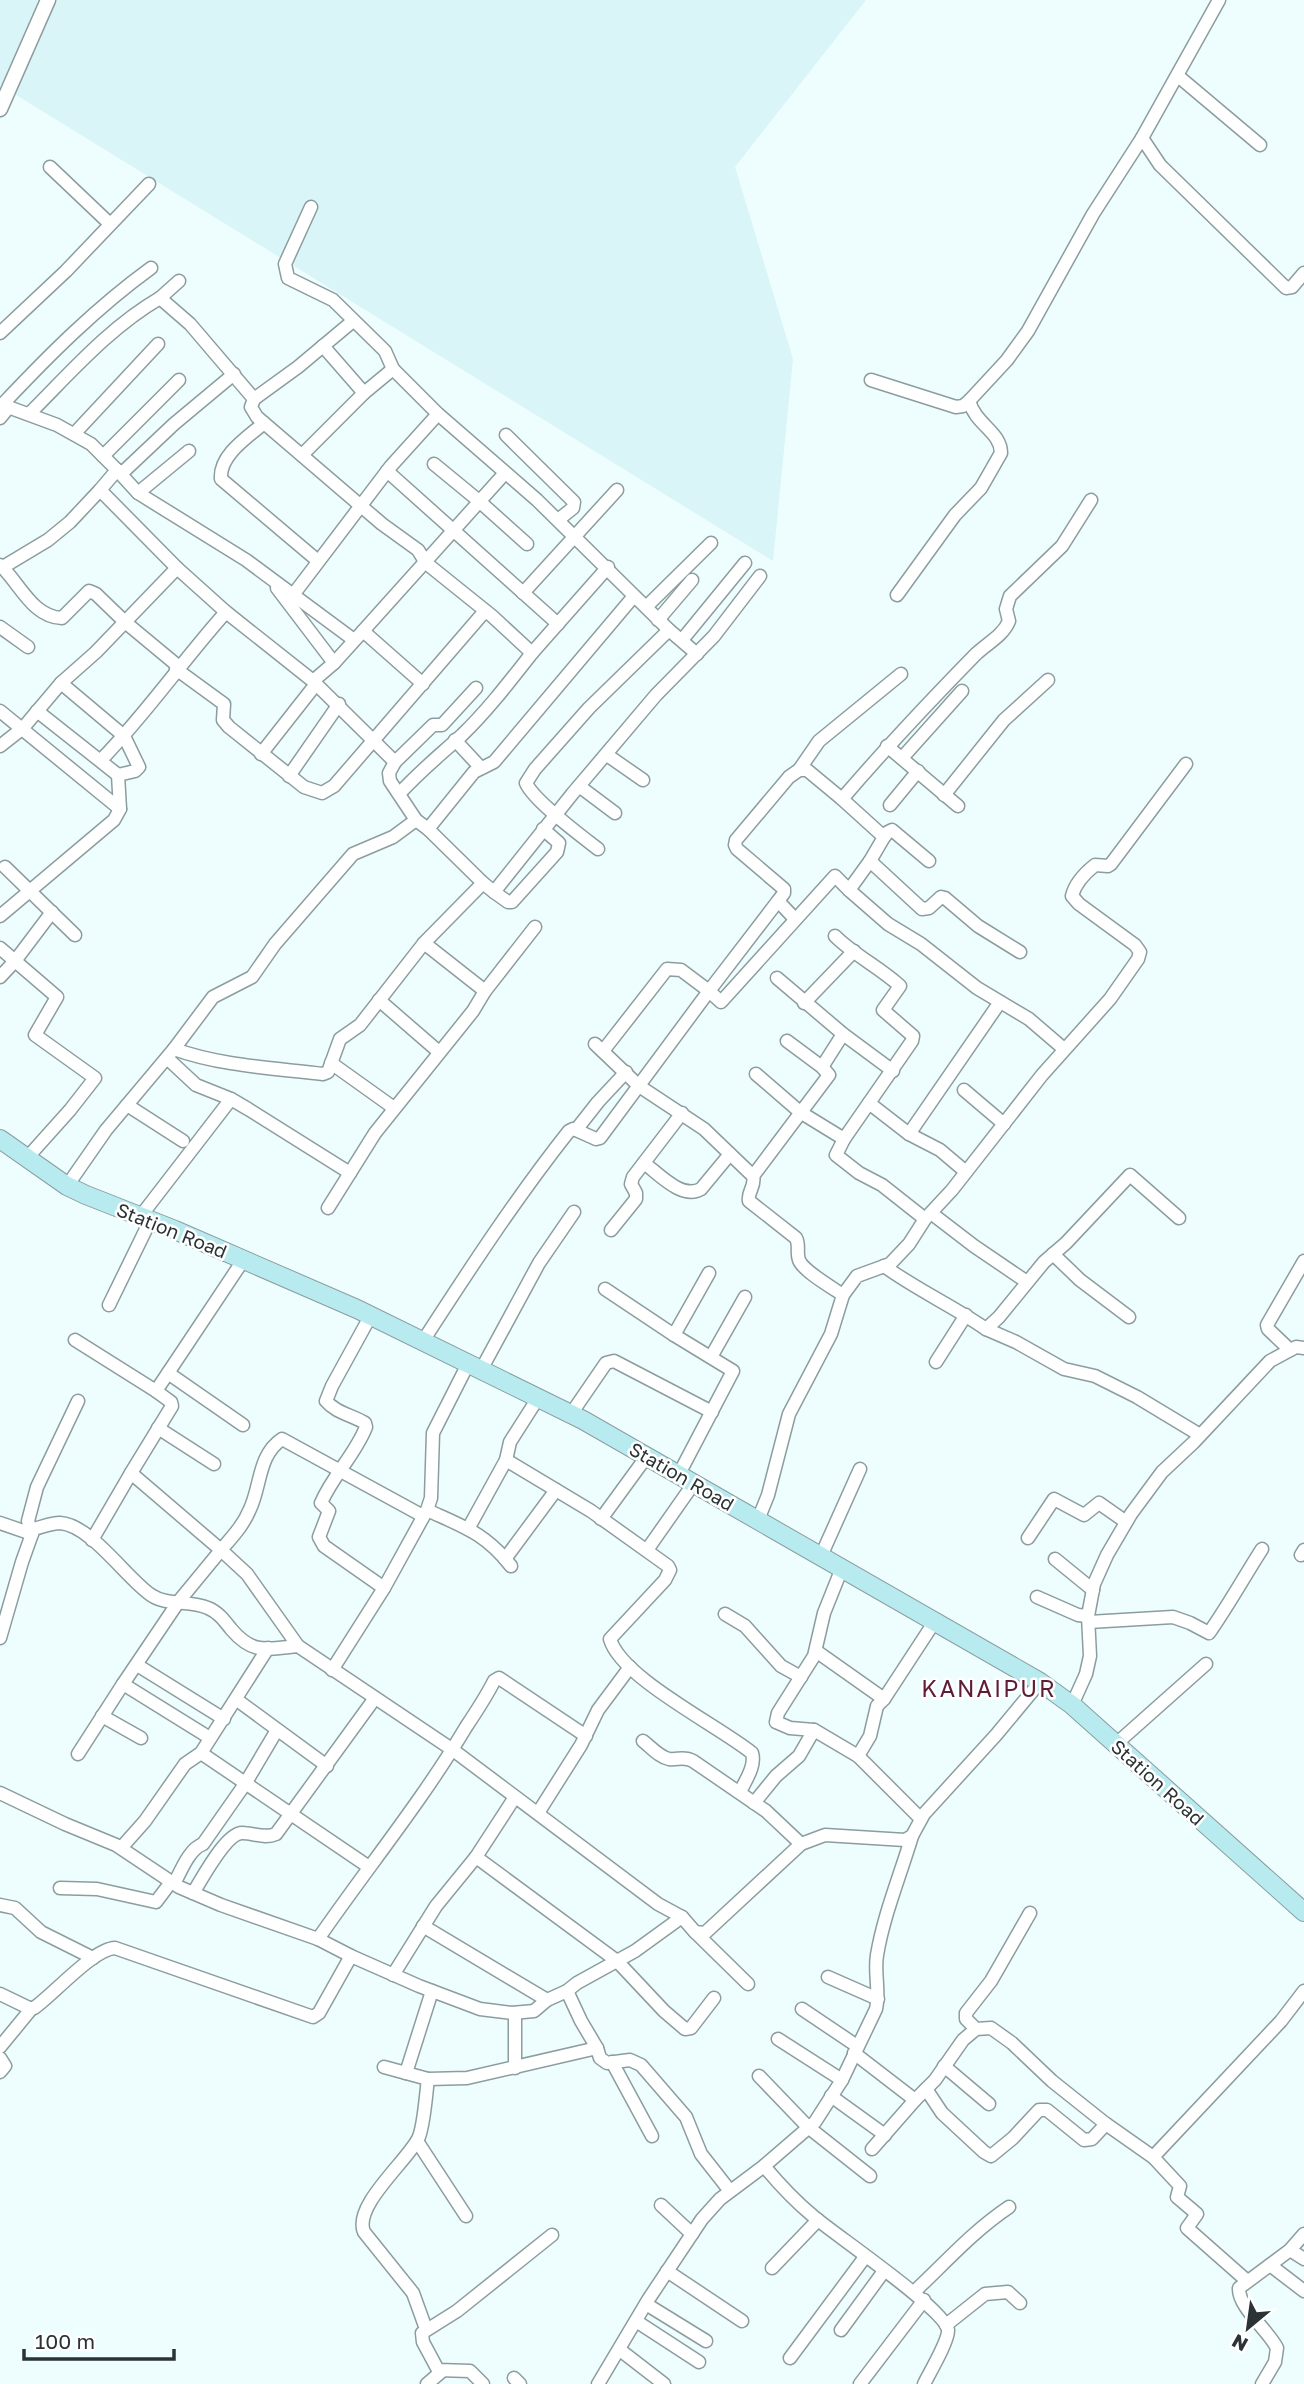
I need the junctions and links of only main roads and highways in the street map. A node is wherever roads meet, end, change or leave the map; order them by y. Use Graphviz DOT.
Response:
graph roads {
  1 [pos="0,1139"];
  2 [pos="1304,1912"];
  1 -- 2 [label="main road, Station Road"];
}
